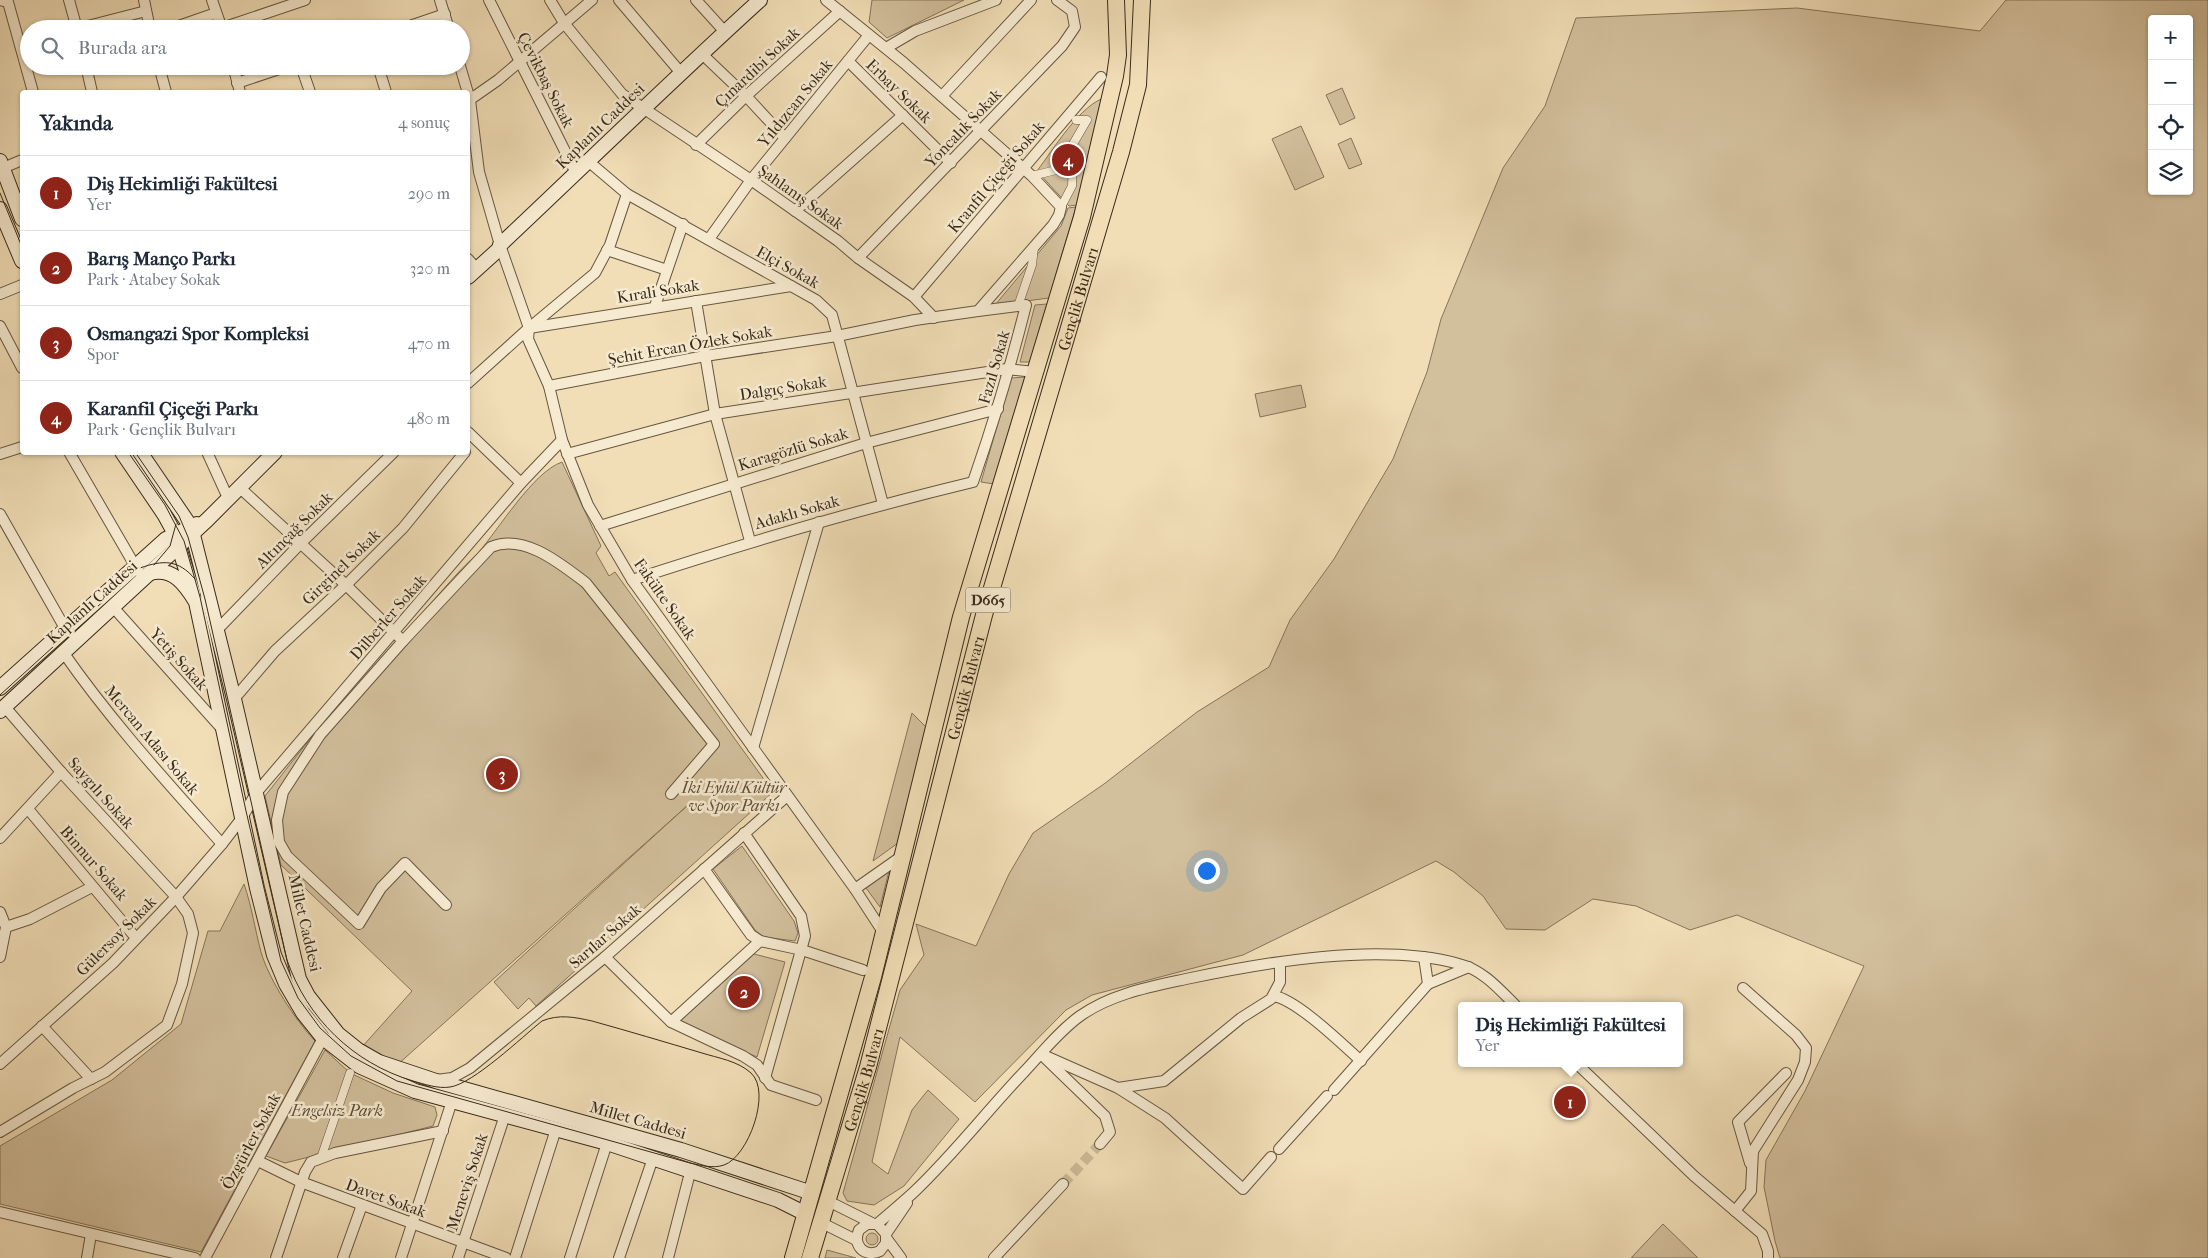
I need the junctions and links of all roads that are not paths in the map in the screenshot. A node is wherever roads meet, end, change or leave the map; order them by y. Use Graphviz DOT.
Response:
graph roads {
  1 [pos="0,0"];
  2 [pos="69,0"];
  3 [pos="144,0"];
  4 [pos="212,0"];
  5 [pos="306,0"];
  6 [pos="440,0"];
  7 [pos="489,0"];
  8 [pos="550,0"];
  9 [pos="592,0"];
  10 [pos="619,0"];
  11 [pos="696,0"];
  12 [pos="760,0"];
  13 [pos="826,0"];
  14 [pos="996,0"];
  15 [pos="1031,0"];
  16 [pos="1057,0"];
  17 [pos="1116,0"];
  18 [pos="1142,0"];
  19 [pos="146,11"];
  20 [pos="840,11"];
  21 [pos="216,12"];
  22 [pos="444,14"];
  23 [pos="75,20"];
  24 [pos="112,20"];
  25 [pos="148,20"];
  26 [pos="194,20"];
  27 [pos="219,20"];
  28 [pos="246,20"];
  29 [pos="427,20"];
  30 [pos="446,20"];
  31 [pos="564,23"];
  32 [pos="20,30"];
  33 [pos="724,32"];
  34 [pos="869,35"];
  35 [pos="886,48"];
  36 [pos="702,54"];
  37 [pos="848,61"];
  38 [pos="520,62"];
  39 [pos="681,73"];
  40 [pos="30,75"];
  41 [pos="88,75"];
  42 [pos="161,75"];
  43 [pos="235,75"];
  44 [pos="268,75"];
  45 [pos="304,75"];
  46 [pos="381,75"];
  47 [pos="462,75"];
  48 [pos="1101,77"];
  49 [pos="239,88"];
  50 [pos="33,90"];
  51 [pos="92,90"];
  52 [pos="165,90"];
  53 [pos="309,90"];
  54 [pos="385,90"];
  55 [pos="466,90"];
  56 [pos="746,96"];
  57 [pos="942,96"];
  58 [pos="470,100"];
  59 [pos="470,108"];
  60 [pos="644,109"];
  61 [pos="904,115"];
  62 [pos="1102,117"];
  63 [pos="1076,120"];
  64 [pos="1087,120"];
  65 [pos="981,132"];
  66 [pos="785,138"];
  67 [pos="696,145"];
  68 [pos="20,160"];
  69 [pos="588,161"];
  70 [pos="951,163"];
  71 [pos="1073,163"];
  72 [pos="1,165"];
  73 [pos="1028,172"];
  74 [pos="576,173"];
  75 [pos="751,180"];
  76 [pos="627,194"];
  77 [pos="1061,207"];
  78 [pos="0,208"];
  79 [pos="795,211"];
  80 [pos="20,214"];
  81 [pos="682,224"];
  82 [pos="709,239"];
  83 [pos="500,245"];
  84 [pos="1034,247"];
  85 [pos="607,250"];
  86 [pos="20,257"];
  87 [pos="858,258"];
  88 [pos="471,269"];
  89 [pos="667,270"];
  90 [pos="20,286"];
  91 [pos="791,286"];
  92 [pos="0,294"];
  93 [pos="914,297"];
  94 [pos="696,301"];
  95 [pos="655,306"];
  96 [pos="1018,306"];
  97 [pos="978,311"];
  98 [pos="934,318"];
  99 [pos="0,326"];
  100 [pos="529,328"];
  101 [pos="837,336"];
  102 [pos="5,346"];
  103 [pos="705,356"];
  104 [pos="20,365"];
  105 [pos="1007,370"];
  106 [pos="1035,372"];
  107 [pos="470,380"];
  108 [pos="549,386"];
  109 [pos="852,392"];
  110 [pos="998,409"];
  111 [pos="715,414"];
  112 [pos="470,434"];
  113 [pos="476,439"];
  114 [pos="562,440"];
  115 [pos="866,442"];
  116 [pos="470,446"];
  117 [pos="20,449"];
  118 [pos="0,454"];
  119 [pos="567,454"];
  120 [pos="71,455"];
  121 [pos="124,455"];
  122 [pos="142,455"];
  123 [pos="208,455"];
  124 [pos="272,455"];
  125 [pos="391,455"];
  126 [pos="463,455"];
  127 [pos="973,482"];
  128 [pos="733,483"];
  129 [pos="521,484"];
  130 [pos="239,487"];
  131 [pos="228,498"];
  132 [pos="883,504"];
  133 [pos="0,514"];
  134 [pos="819,522"];
  135 [pos="600,526"];
  136 [pos="192,530"];
  137 [pos="178,539"];
  138 [pos="750,541"];
  139 [pos="301,543"];
  140 [pos="135,566"];
  141 [pos="146,576"];
  142 [pos="632,580"];
  143 [pos="346,585"];
  144 [pos="196,602"];
  145 [pos="113,607"];
  146 [pos="66,630"];
  147 [pos="217,630"];
  148 [pos="393,633"];
  149 [pos="403,641"];
  150 [pos="63,652"];
  151 [pos="0,688"];
  152 [pos="234,699"];
  153 [pos="2,709"];
  154 [pos="224,731"];
  155 [pos="752,748"];
  156 [pos="61,772"];
  157 [pos="256,793"];
  158 [pos="671,794"];
  159 [pos="787,796"];
  160 [pos="28,809"];
  161 [pos="242,818"];
  162 [pos="744,833"];
  163 [pos="0,838"];
  164 [pos="222,844"];
  165 [pos="902,856"];
  166 [pos="704,869"];
  167 [pos="92,887"];
  168 [pos="855,889"];
  169 [pos="176,897"];
  170 [pos="446,905"];
  171 [pos="0,912"];
  172 [pos="6,927"];
  173 [pos="883,932"];
  174 [pos="136,938"];
  175 [pos="760,941"];
  176 [pos="802,950"];
  177 [pos="605,957"];
  178 [pos="1424,957"];
  179 [pos="0,958"];
  180 [pos="1280,963"];
  181 [pos="1469,967"];
  182 [pos="863,970"];
  183 [pos="1428,984"];
  184 [pos="1743,988"];
  185 [pos="1274,996"];
  186 [pos="1512,1002"];
  187 [pos="671,1022"];
  188 [pos="42,1026"];
  189 [pos="323,1038"];
  190 [pos="1041,1054"];
  191 [pos="1360,1061"];
  192 [pos="0,1064"];
  193 [pos="1580,1067"];
  194 [pos="1786,1072"];
  195 [pos="350,1073"];
  196 [pos="765,1078"];
  197 [pos="92,1079"];
  198 [pos="432,1080"];
  199 [pos="1118,1088"];
  200 [pos="816,1100"];
  201 [pos="452,1101"];
  202 [pos="505,1115"];
  203 [pos="556,1129"];
  204 [pos="443,1131"];
  205 [pos="0,1132"];
  206 [pos="607,1143"];
  207 [pos="1100,1144"];
  208 [pos="1279,1149"];
  209 [pos="1272,1157"];
  210 [pos="321,1158"];
  211 [pos="654,1158"];
  212 [pos="258,1161"];
  213 [pos="1751,1166"];
  214 [pos="691,1169"];
  215 [pos="302,1182"];
  216 [pos="1063,1184"];
  217 [pos="914,1192"];
  218 [pos="819,1196"];
  219 [pos="362,1205"];
  220 [pos="1735,1211"];
  221 [pos="0,1212"];
  222 [pos="813,1218"];
  223 [pos="412,1224"];
  224 [pos="874,1224"];
  225 [pos="91,1234"];
  226 [pos="887,1236"];
  227 [pos="856,1240"];
  228 [pos="463,1242"];
  229 [pos="874,1256"];
  230 [pos="1768,1257"];
  231 [pos="87,1258"];
  232 [pos="195,1258"];
  233 [pos="205,1258"];
  234 [pos="276,1258"];
  235 [pos="343,1258"];
  236 [pos="401,1258"];
  237 [pos="458,1258"];
  238 [pos="506,1258"];
  239 [pos="515,1258"];
  240 [pos="570,1258"];
  241 [pos="619,1258"];
  242 [pos="668,1258"];
  243 [pos="793,1258"];
  244 [pos="810,1258"];
  245 [pos="901,1258"];
  246 [pos="994,1258"];
  1 -- 32 [label="street"];
  2 -- 23 [label="street"];
  3 -- 19 [label="street"];
  4 -- 21 [label="street"];
  5 -- 28 [label="street"];
  6 -- 22 [label="street"];
  7 -- 38 [label="street, Çevikbaş Sokak"];
  8 -- 31 [label="street, Şahlanış Sokak"];
  9 -- 31 [label="street"];
  10 -- 39 [label="street"];
  11 -- 33 [label="street"];
  12 -- 33 [label="main road, Kaplanlı Caddesi"];
  13 -- 20 [label="street"];
  14 -- 35 [label="street"];
  15 -- 57 [label="street"];
  16 -- 65 [label="street, Yoncalık Sokak"];
  17 -- 106 [label="highway, Gençlik Bulvarı / D665"];
  18 -- 218 [label="highway, Gençlik Bulvarı / D665"];
  19 -- 24 [label="street"];
  19 -- 25 [label="street"];
  20 -- 34 [label="street"];
  20 -- 56 [label="street, Çınardibi Sokak"];
  21 -- 26 [label="street"];
  21 -- 27 [label="street"];
  22 -- 29 [label="street"];
  22 -- 30 [label="street"];
  31 -- 38 [label="street"];
  31 -- 60 [label="street, Şahlanış Sokak"];
  33 -- 36 [label="main road, Kaplanlı Caddesi"];
  34 -- 35 [label="street"];
  34 -- 37 [label="street, Yıldızcan Sokak"];
  35 -- 57 [label="street"];
  36 -- 39 [label="main road, Kaplanlı Caddesi"];
  36 -- 56 [label="street"];
  37 -- 61 [label="street, Erbay Sokak"];
  37 -- 66 [label="street, Yıldızcan Sokak"];
  38 -- 58 [label="street"];
  38 -- 74 [label="street, Çevikbaş Sokak"];
  39 -- 60 [label="main road, Kaplanlı Caddesi"];
  40 -- 50 [label="street"];
  41 -- 51 [label="street"];
  42 -- 52 [label="street"];
  43 -- 49 [label="street"];
  44 -- 49 [label="street"];
  45 -- 53 [label="street"];
  46 -- 54 [label="street"];
  47 -- 55 [label="street, Fakülte Sokak"];
  48 -- 73 [label="street, Kranfil Çiçeği Sokak"];
  56 -- 66 [label="street"];
  56 -- 67 [label="street, Çınardibi Sokak"];
  57 -- 65 [label="street"];
  59 -- 83 [label="street, Fakülte Sokak"];
  60 -- 67 [label="street, Şahlanış Sokak"];
  60 -- 69 [label="main road, Kaplanlı Caddesi"];
  61 -- 70 [label="street, Erbay Sokak"];
  61 -- 79 [label="street"];
  62 -- 64 [label="street"];
  63 -- 64 [label="street"];
  64 -- 71 [label="street"];
  65 -- 70 [label="street, Yoncalık Sokak"];
  65 -- 73 [label="street"];
  66 -- 75 [label="street, Yıldızcan Sokak"];
  67 -- 75 [label="street, Şahlanış Sokak"];
  68 -- 72 [label="street"];
  69 -- 74 [label="main road, Kaplanlı Caddesi"];
  69 -- 76 [label="street, Elçi Sokak"];
  70 -- 87 [label="street, Yoncalık Sokak"];
  71 -- 73 [label="street"];
  71 -- 77 [label="street"];
  72 -- 80 [label="main road"];
  73 -- 77 [label="street"];
  73 -- 93 [label="street, Kranfil Çiçeği Sokak"];
  74 -- 83 [label="main road, Kaplanlı Caddesi"];
  75 -- 79 [label="street, Şahlanış Sokak"];
  75 -- 82 [label="street, Yıldızcan Sokak"];
  76 -- 81 [label="street, Elçi Sokak"];
  76 -- 85 [label="street"];
  77 -- 84 [label="street"];
  78 -- 86 [label="main road"];
  79 -- 87 [label="street, Şahlanış Sokak"];
  81 -- 82 [label="street, Elçi Sokak"];
  81 -- 89 [label="street"];
  82 -- 91 [label="street, Elçi Sokak"];
  83 -- 88 [label="main road, Kaplanlı Caddesi"];
  83 -- 100 [label="street, Fakülte Sokak"];
  84 -- 96 [label="street"];
  84 -- 97 [label="street"];
  85 -- 89 [label="street"];
  85 -- 100 [label="street"];
  87 -- 93 [label="street, Şahlanış Sokak"];
  89 -- 95 [label="street"];
  90 -- 92 [label="street"];
  91 -- 94 [label="street, Kırali Sokak"];
  91 -- 101 [label="street, Elçi Sokak"];
  93 -- 98 [label="street, Şahlanış Sokak"];
  94 -- 95 [label="street, Kırali Sokak"];
  94 -- 103 [label="street"];
  95 -- 100 [label="street, Kırali Sokak"];
  96 -- 97 [label="street, Fazıl Sokak"];
  96 -- 105 [label="street, Fazıl Sokak"];
  97 -- 98 [label="street, Fazıl Sokak"];
  98 -- 101 [label="street"];
  99 -- 102 [label="street"];
  100 -- 107 [label="street"];
  100 -- 108 [label="street, Fakülte Sokak"];
  101 -- 103 [label="street, Şehit Ercan Özlek Sokak"];
  101 -- 109 [label="street, Elçi Sokak"];
  102 -- 104 [label="street"];
  103 -- 108 [label="street, Şehit Ercan Özlek Sokak"];
  103 -- 111 [label="street"];
  105 -- 106 [label="street, Dalgıç Sokak"];
  105 -- 109 [label="street, Dalgıç Sokak"];
  105 -- 110 [label="street, Fazıl Sokak"];
  106 -- 165 [label="highway, Gençlik Bulvarı / D665"];
  108 -- 114 [label="street, Fakülte Sokak"];
  109 -- 111 [label="street, Dalgıç Sokak"];
  109 -- 115 [label="street, Elçi Sokak"];
  110 -- 115 [label="street, Karagözlü Sokak"];
  110 -- 127 [label="street, Fazıl Sokak"];
  111 -- 119 [label="street, Dalgıç Sokak"];
  111 -- 128 [label="street"];
  112 -- 113 [label="street"];
  113 -- 116 [label="street"];
  113 -- 129 [label="street"];
  114 -- 119 [label="street, Fakülte Sokak"];
  114 -- 129 [label="street, Dilberler Sokak"];
  115 -- 128 [label="street, Karagözlü Sokak"];
  115 -- 132 [label="street, Elçi Sokak"];
  117 -- 118 [label="street"];
  119 -- 135 [label="street, Fakülte Sokak"];
  120 -- 140 [label="street"];
  121 -- 137 [label="main road, Millet Caddesi"];
  122 -- 136 [label="main road, Millet Caddesi"];
  123 -- 131 [label="street"];
  124 -- 130 [label="main road, Kaplanlı Caddesi"];
  125 -- 139 [label="street, Altınçağ Sokak"];
  126 -- 143 [label="street, Girginel Sokak"];
  127 -- 132 [label="street, Adaklı Sokak"];
  128 -- 135 [label="street, Karagözlü Sokak"];
  128 -- 138 [label="street"];
  129 -- 148 [label="street, Dilberler Sokak"];
  130 -- 131 [label="main road, Kaplanlı Caddesi"];
  130 -- 139 [label="street"];
  131 -- 136 [label="main road, Kaplanlı Caddesi"];
  132 -- 134 [label="street, Adaklı Sokak"];
  133 -- 146 [label="street"];
  134 -- 138 [label="street, Adaklı Sokak"];
  134 -- 155 [label="street"];
  135 -- 142 [label="street, Fakülte Sokak"];
  136 -- 137 [label="main road, Kaplanlı Caddesi"];
  136 -- 147 [label="main road, Millet Caddesi"];
  137 -- 140 [label="main road, Kaplanlı Caddesi"];
  137 -- 141 [label="main road, Kaplanlı Caddesi"];
  137 -- 144 [label="main road, Millet Caddesi"];
  138 -- 142 [label="street, Adaklı Sokak"];
  139 -- 143 [label="street"];
  139 -- 147 [label="street, Altınçağ Sokak"];
  140 -- 141 [label="street"];
  140 -- 146 [label="main road, Kaplanlı Caddesi"];
  141 -- 144 [label="main road, Millet Caddesi"];
  141 -- 145 [label="main road, Kaplanlı Caddesi"];
  142 -- 155 [label="street, Fakülte Sokak"];
  143 -- 148 [label="street"];
  143 -- 152 [label="street, Girginel Sokak"];
  144 -- 154 [label="main road, Millet Caddesi"];
  145 -- 150 [label="main road, Kaplanlı Caddesi"];
  145 -- 154 [label="street, Yetiş Sokak"];
  146 -- 151 [label="main road, Kaplanlı Caddesi"];
  147 -- 152 [label="main road, Millet Caddesi"];
  148 -- 149 [label="street"];
  148 -- 157 [label="street, Dilberler Sokak"];
  149 -- 158 [label="street"];
  149 -- 170 [label="street"];
  150 -- 153 [label="main road, Kaplanlı Caddesi"];
  150 -- 164 [label="street, Mercan Adası Sokak"];
  152 -- 157 [label="main road, Millet Caddesi"];
  153 -- 156 [label="street, Saygılı Sokak"];
  154 -- 161 [label="main road, Millet Caddesi"];
  155 -- 159 [label="street, Fakülte Sokak"];
  156 -- 160 [label="street"];
  156 -- 169 [label="street, Saygılı Sokak"];
  157 -- 161 [label="street, Dilberler Sokak"];
  157 -- 198 [label="main road, Millet Caddesi"];
  159 -- 162 [label="street, Sarılar Sokak"];
  159 -- 168 [label="street, Fakülte Sokak"];
  160 -- 163 [label="street"];
  160 -- 167 [label="street, Binnur Sokak"];
  161 -- 164 [label="street, Gülersoy Sokak"];
  161 -- 189 [label="main road, Millet Caddesi"];
  162 -- 166 [label="street, Sarılar Sokak"];
  162 -- 176 [label="street"];
  164 -- 169 [label="street, Gülersoy Sokak"];
  165 -- 168 [label="street"];
  165 -- 173 [label="highway, Gençlik Bulvarı / D665"];
  166 -- 175 [label="street"];
  166 -- 177 [label="street, Sarılar Sokak"];
  167 -- 172 [label="street"];
  167 -- 174 [label="street, Binnur Sokak"];
  168 -- 173 [label="street, Fakülte Sokak"];
  169 -- 174 [label="street, Gülersoy Sokak"];
  169 -- 197 [label="street, Saygılı Sokak"];
  171 -- 172 [label="street"];
  172 -- 179 [label="street"];
  173 -- 218 [label="highway, Gençlik Bulvarı / D665"];
  174 -- 188 [label="street, Gülersoy Sokak"];
  175 -- 176 [label="street"];
  175 -- 187 [label="street"];
  176 -- 182 [label="street"];
  176 -- 196 [label="street"];
  177 -- 187 [label="street"];
  177 -- 198 [label="street, Sarılar Sokak"];
  178 -- 180 [label="street"];
  178 -- 181 [label="street"];
  178 -- 183 [label="street"];
  180 -- 185 [label="street"];
  180 -- 190 [label="street"];
  181 -- 183 [label="street"];
  181 -- 186 [label="street"];
  183 -- 191 [label="street"];
  184 -- 213 [label="street"];
  185 -- 191 [label="street"];
  185 -- 199 [label="street"];
  187 -- 196 [label="street"];
  188 -- 192 [label="street, Gülersoy Sokak"];
  188 -- 197 [label="street"];
  189 -- 201 [label="main road, Millet Caddesi"];
  189 -- 212 [label="street, Özgürler Sokak"];
  190 -- 199 [label="street"];
  190 -- 207 [label="street"];
  190 -- 217 [label="street"];
  191 -- 208 [label="street"];
  193 -- 220 [label="street"];
  194 -- 213 [label="street"];
  195 -- 210 [label="street"];
  196 -- 200 [label="street"];
  197 -- 205 [label="street, Saygılı Sokak"];
  198 -- 218 [label="main road, Millet Caddesi"];
  199 -- 209 [label="street"];
  201 -- 202 [label="main road, Millet Caddesi"];
  201 -- 204 [label="street"];
  202 -- 203 [label="main road, Millet Caddesi"];
  202 -- 228 [label="street, Meneviş Sokak"];
  203 -- 206 [label="main road, Millet Caddesi"];
  203 -- 239 [label="street"];
  204 -- 210 [label="street"];
  204 -- 223 [label="street"];
  206 -- 211 [label="main road, Millet Caddesi"];
  206 -- 240 [label="street"];
  210 -- 215 [label="street"];
  211 -- 214 [label="main road, Millet Caddesi"];
  211 -- 241 [label="street"];
  212 -- 215 [label="street, Davet Sokak"];
  212 -- 233 [label="street, Özgürler Sokak"];
  213 -- 220 [label="street"];
  214 -- 222 [label="main road, Millet Caddesi"];
  214 -- 242 [label="street"];
  215 -- 219 [label="street, Davet Sokak"];
  215 -- 234 [label="street"];
  216 -- 246 [label="street"];
  217 -- 224 [label="street"];
  217 -- 226 [label="street"];
  218 -- 222 [label="highway, Gençlik Bulvarı"];
  218 -- 224 [label="street"];
  219 -- 223 [label="street, Davet Sokak"];
  219 -- 235 [label="street"];
  220 -- 230 [label="street"];
  221 -- 225 [label="street"];
  222 -- 227 [label="street"];
  222 -- 243 [label="highway, Gençlik Bulvarı"];
  222 -- 244 [label="highway, Gençlik Bulvarı"];
  223 -- 228 [label="street, Davet Sokak"];
  223 -- 236 [label="street"];
  224 -- 226 [label="street"];
  224 -- 227 [label="street"];
  225 -- 231 [label="street"];
  225 -- 232 [label="street"];
  226 -- 229 [label="street"];
  226 -- 245 [label="street"];
  227 -- 229 [label="street"];
  228 -- 237 [label="street, Meneviş Sokak"];
  228 -- 238 [label="street, Davet Sokak"];
}
